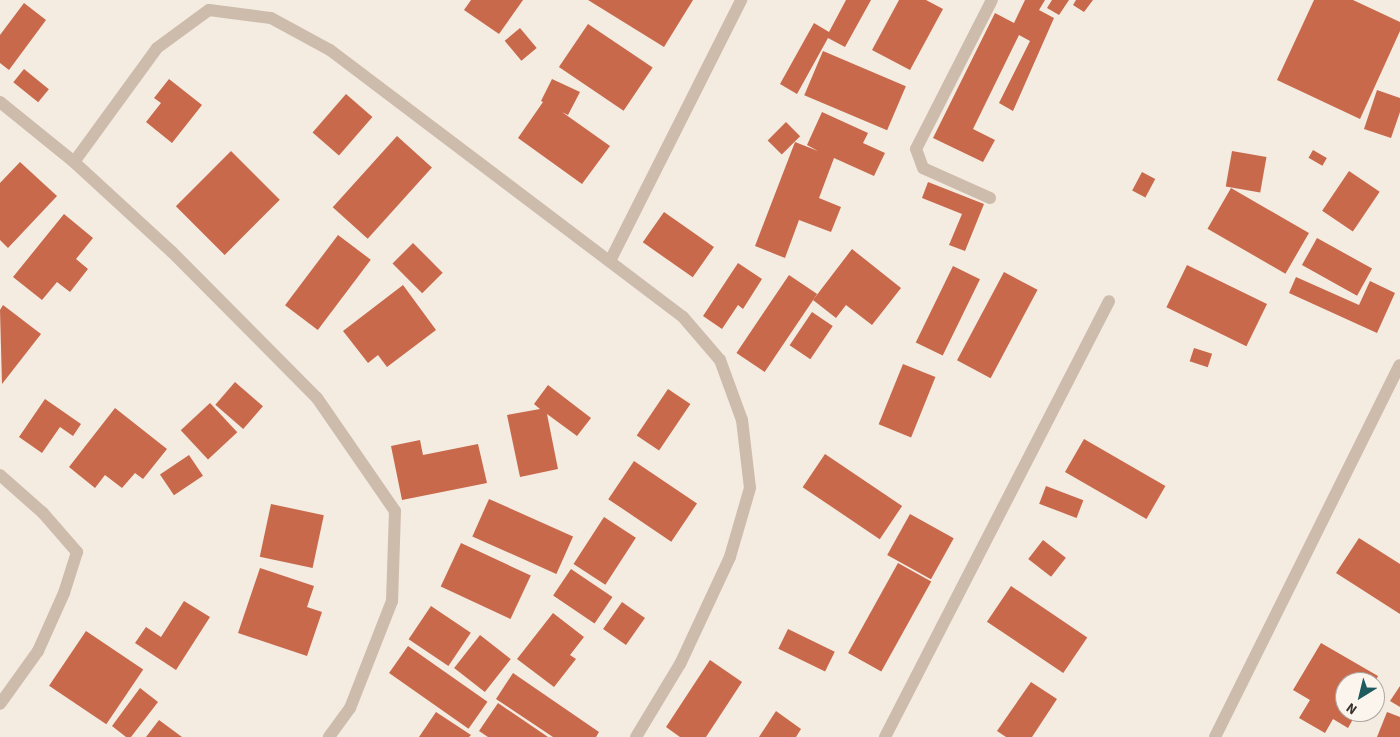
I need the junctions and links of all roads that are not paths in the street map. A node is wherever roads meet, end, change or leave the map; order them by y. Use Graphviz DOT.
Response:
graph roads {
  1 [pos="741,0"];
  2 [pos="992,0"];
  3 [pos="0,102"];
  4 [pos="74,162"];
  5 [pos="990,198"];
  6 [pos="611,259"];
  7 [pos="1109,301"];
  8 [pos="1400,365"];
  9 [pos="0,475"];
  10 [pos="0,704"];
  11 [pos="1220,735"];
  12 [pos="329,737"];
  13 [pos="636,737"];
  14 [pos="885,737"];
  1 -- 6 [label="street"];
  2 -- 5 [label="street"];
  3 -- 4 [label="street"];
  4 -- 6 [label="street"];
  4 -- 12 [label="street"];
  6 -- 13 [label="street"];
  7 -- 14 [label="street"];
  8 -- 11 [label="street"];
  9 -- 10 [label="street"];
}
